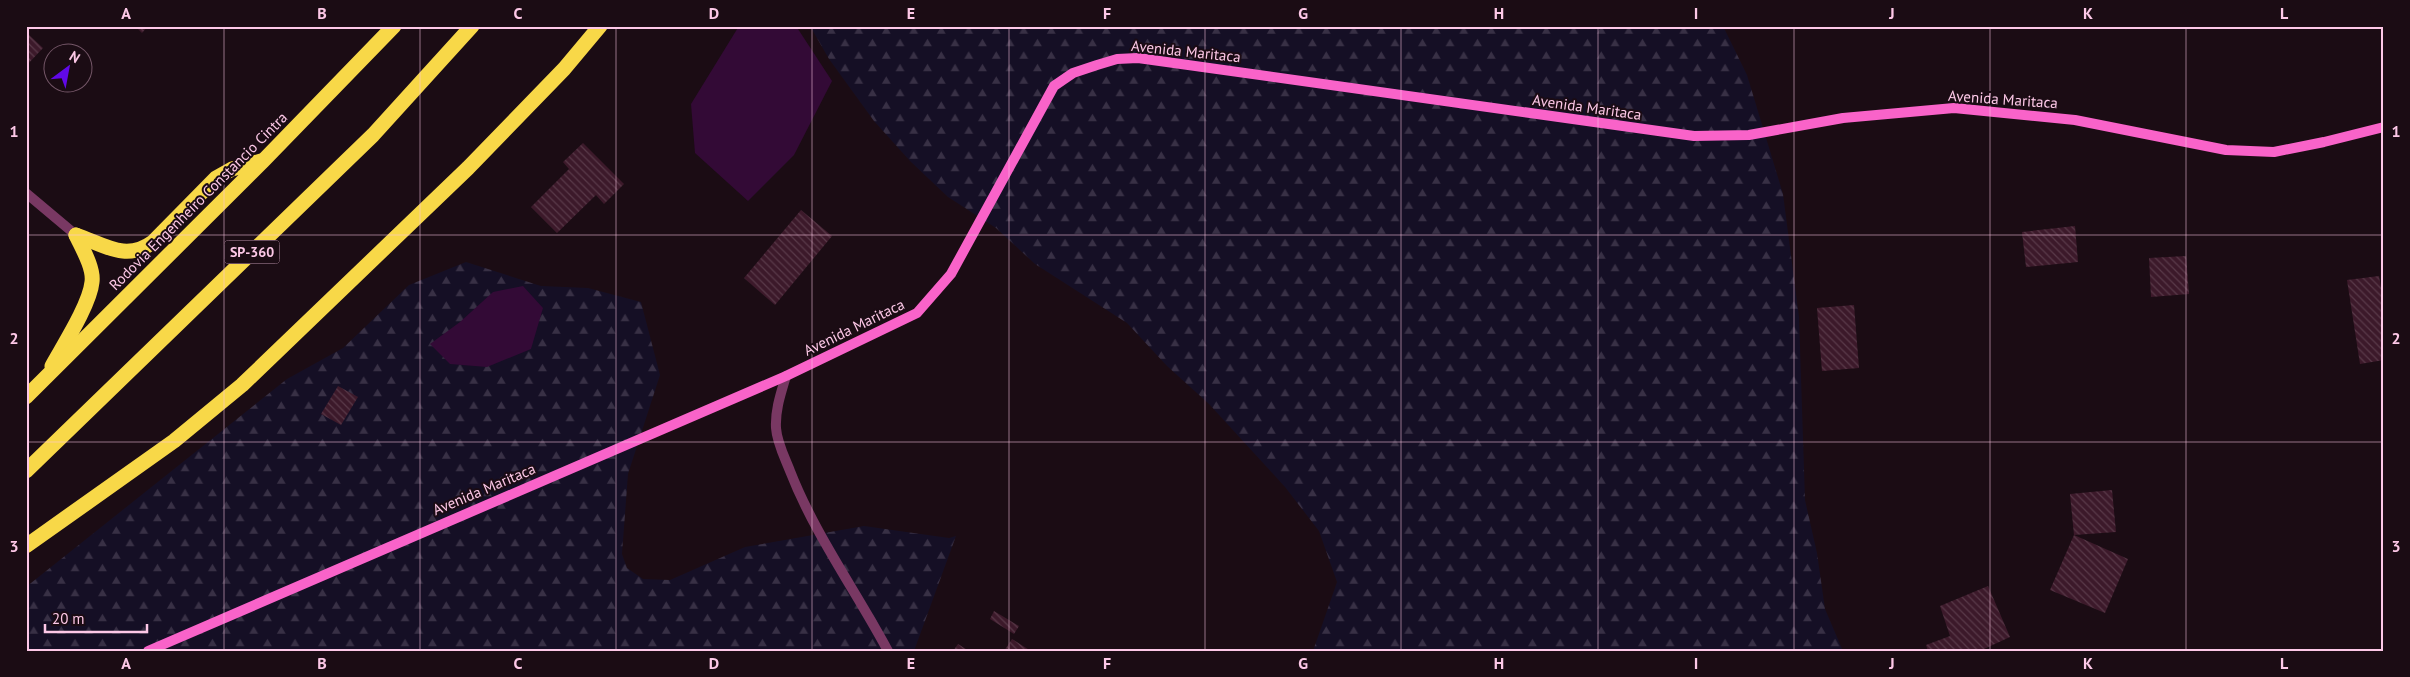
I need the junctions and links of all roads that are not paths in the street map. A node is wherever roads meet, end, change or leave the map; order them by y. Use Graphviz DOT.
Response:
graph roads {
  1 [pos="394,26"];
  2 [pos="472,26"];
  3 [pos="600,26"];
  4 [pos="2384,127"];
  5 [pos="262,161"];
  6 [pos="26,192"];
  7 [pos="76,235"];
  8 [pos="786,376"];
  9 [pos="46,380"];
  10 [pos="26,398"];
  11 [pos="26,471"];
  12 [pos="26,546"];
  13 [pos="148,651"];
  14 [pos="888,651"];
  1 -- 5 [label="highway, Rodovia Engenheiro Constancio Cintra"];
  2 -- 11 [label="highway, SP-360"];
  3 -- 12 [label="highway"];
  4 -- 8 [label="street, Avenida Maritaca"];
  5 -- 7 [label="highway"];
  5 -- 9 [label="highway, Rodovia Engenheiro Constancio Cintra"];
  6 -- 7 [label="street"];
  7 -- 9 [label="highway"];
  8 -- 13 [label="street, Avenida Maritaca"];
  8 -- 14 [label="street"];
  9 -- 10 [label="highway, Rodovia Engenheiro Constancio Cintra"];
}
